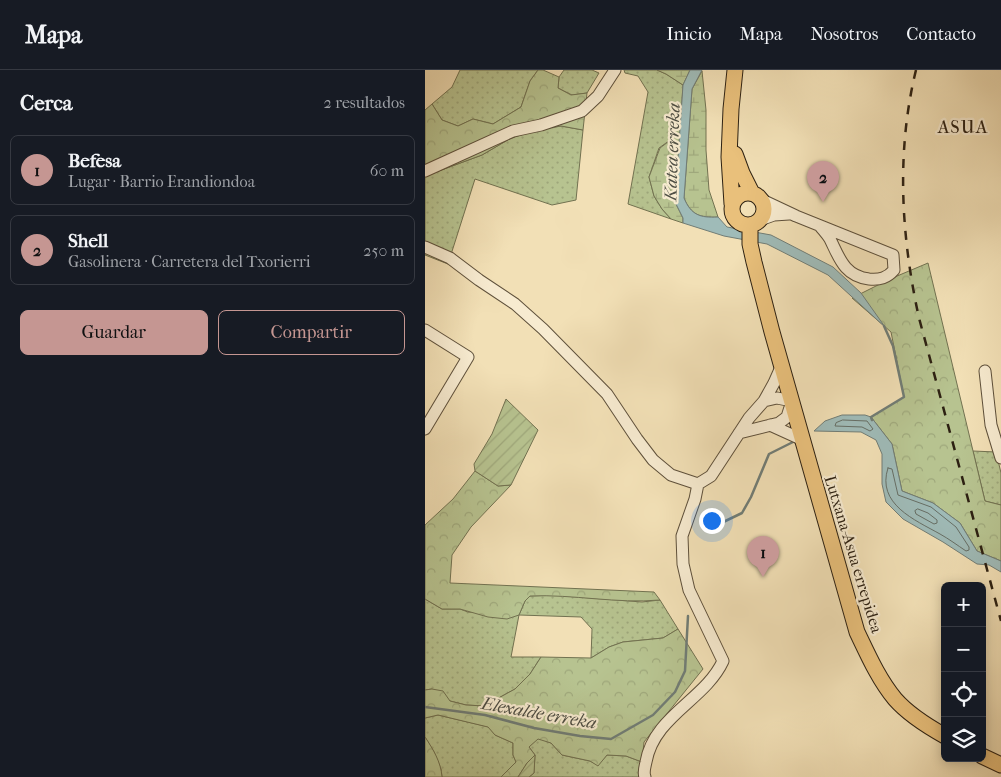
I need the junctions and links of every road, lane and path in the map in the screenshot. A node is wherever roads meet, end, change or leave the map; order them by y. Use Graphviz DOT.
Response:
graph roads {
  1 [pos="615,70"];
  2 [pos="735,70"];
  3 [pos="731,128"];
  4 [pos="425,171"];
  5 [pos="757,197"];
  6 [pos="732,204"];
  7 [pos="789,214"];
  8 [pos="735,220"];
  9 [pos="755,223"];
  10 [pos="820,226"];
  11 [pos="425,247"];
  12 [pos="763,296"];
  13 [pos="425,330"];
  14 [pos="782,365"];
  15 [pos="985,371"];
  16 [pos="792,401"];
  17 [pos="764,402"];
  18 [pos="770,425"];
  19 [pos="425,429"];
  20 [pos="739,433"];
  21 [pos="803,440"];
  22 [pos="1001,458"];
  23 [pos="698,484"];
  24 [pos="941,733"];
  25 [pos="986,758"];
  26 [pos="1001,765"];
  27 [pos="645,777"];
  1 -- 4 [label="street"];
  2 -- 3 [label="main road"];
  3 -- 5 [label="main road"];
  3 -- 6 [label="main road"];
  5 -- 6 [label="main road"];
  5 -- 7 [label="street"];
  5 -- 9 [label="main road"];
  6 -- 8 [label="main road"];
  7 -- 9 [label="street"];
  7 -- 10 [label="street"];
  8 -- 9 [label="main road"];
  8 -- 12 [label="main road"];
  9 -- 12 [label="main road"];
  10 -- 10 [label="street"];
  11 -- 23 [label="street"];
  12 -- 14 [label="main road, Lutxana-Asua errepidea"];
  13 -- 19 [label="street"];
  14 -- 16 [label="main road, Lutxana-Asua errepidea"];
  14 -- 17 [label="street"];
  15 -- 22 [label="street"];
  16 -- 17 [label="street"];
  16 -- 18 [label="street"];
  16 -- 21 [label="main road, Lutxana-Asua errepidea"];
  17 -- 20 [label="street"];
  18 -- 20 [label="street"];
  18 -- 21 [label="street"];
  20 -- 23 [label="street"];
  21 -- 24 [label="main road, Lutxana-Asua errepidea"];
  23 -- 27 [label="street"];
  25 -- 26 [label="main road"];
}
